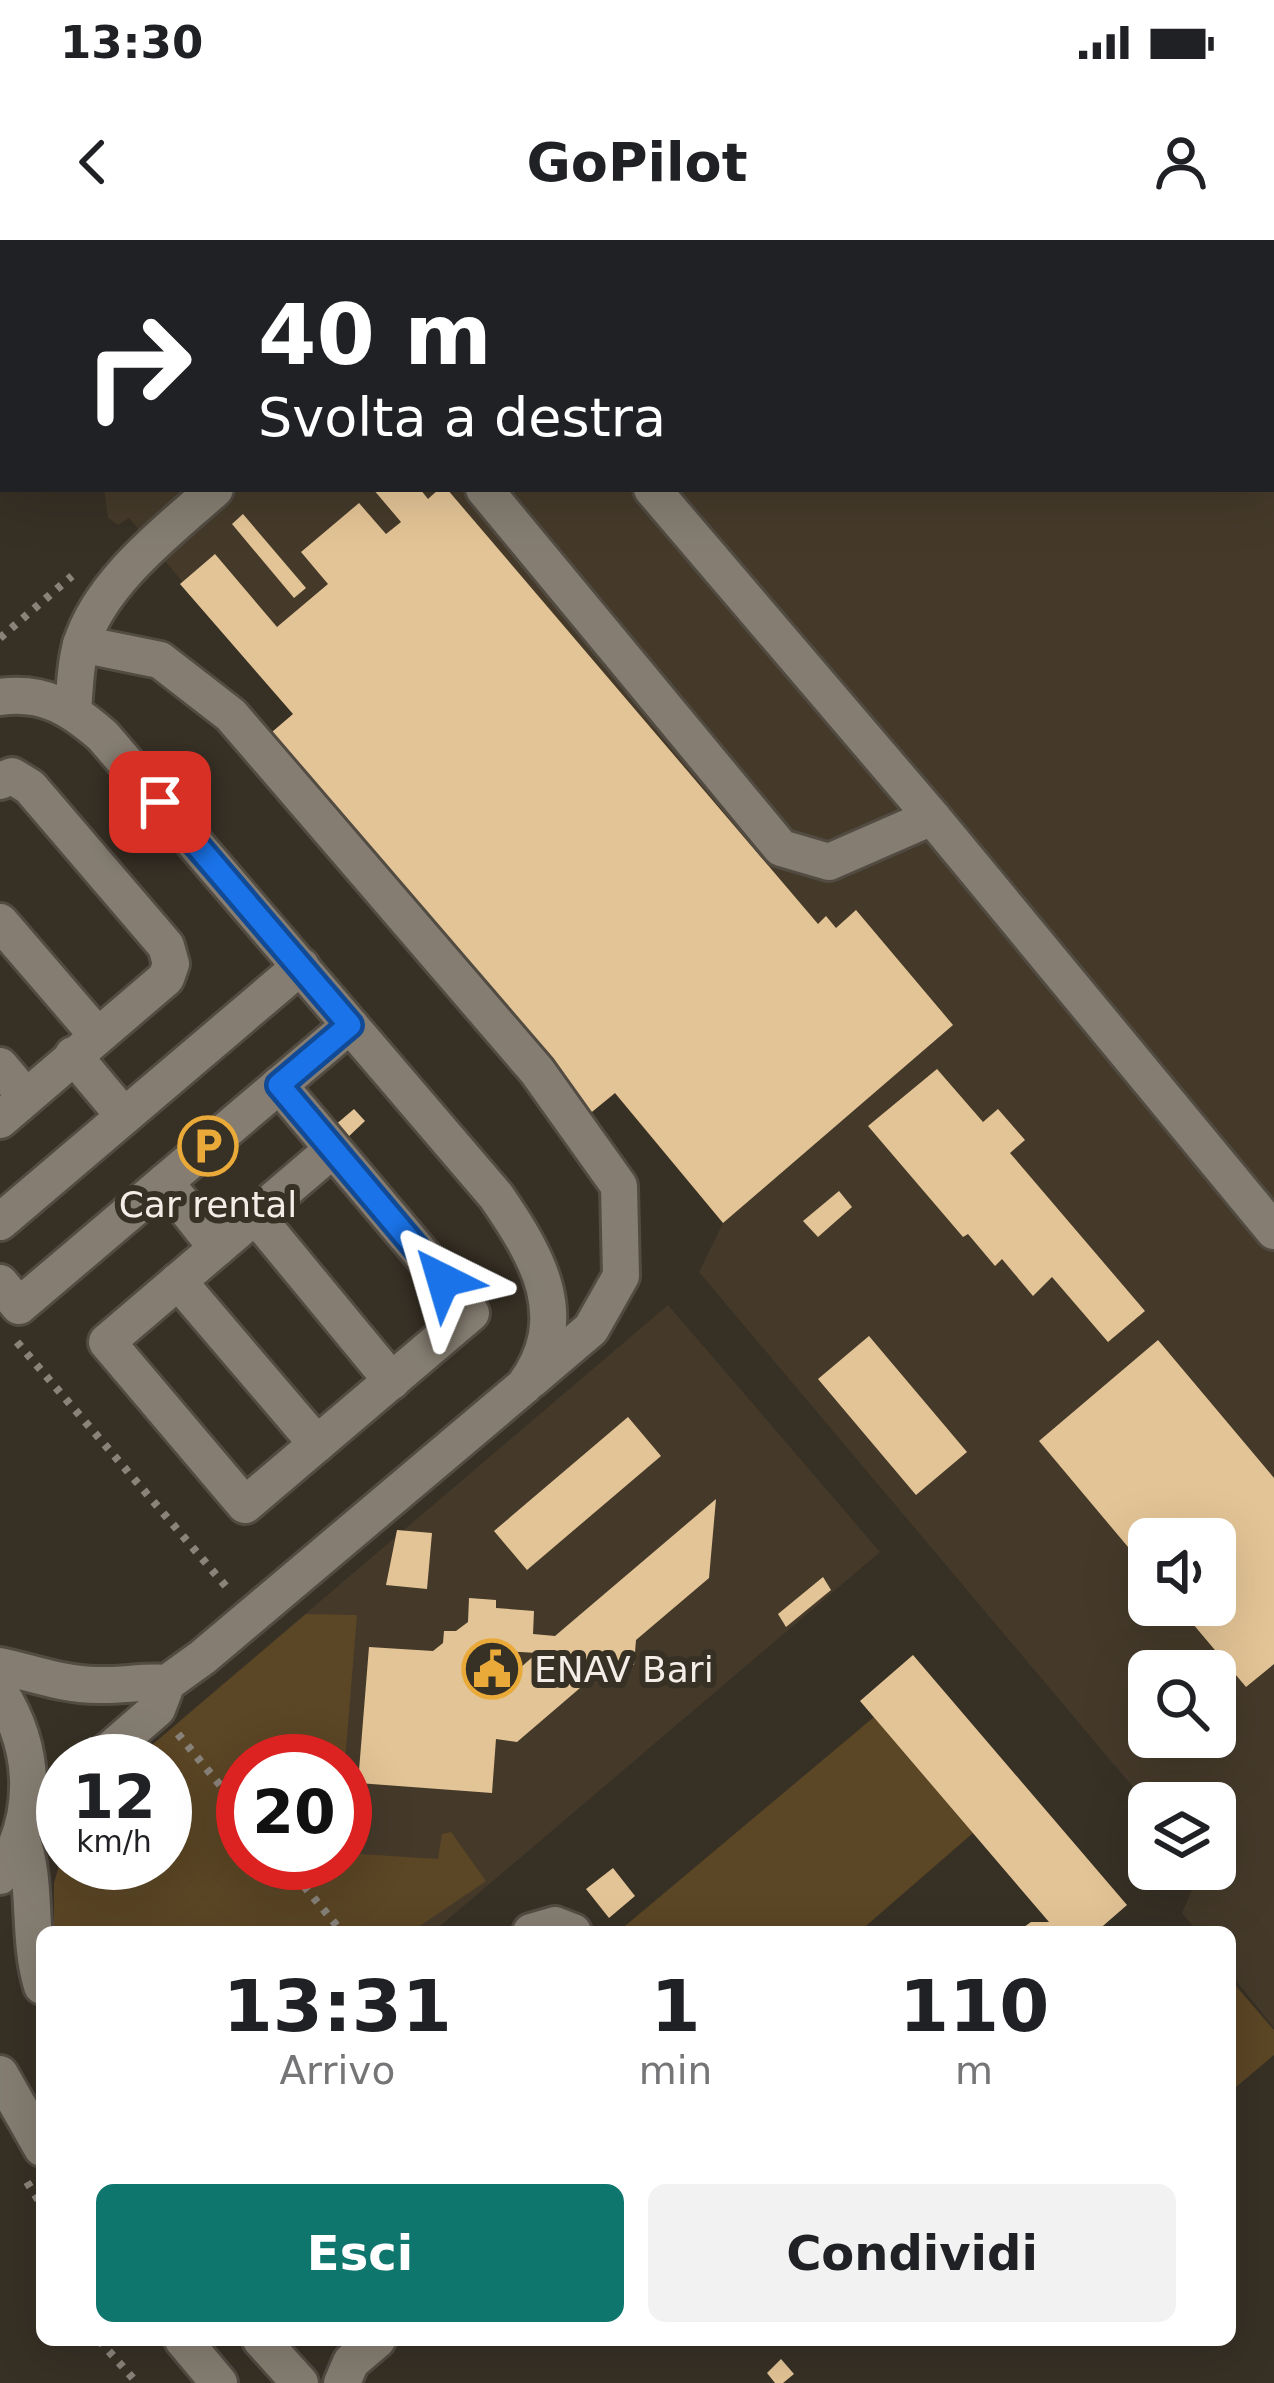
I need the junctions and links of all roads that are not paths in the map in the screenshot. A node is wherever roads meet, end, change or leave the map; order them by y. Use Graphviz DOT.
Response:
graph roads {
  1 [pos="212,492"];
  2 [pos="486,492"];
  3 [pos="655,492"];
  4 [pos="81,644"];
  5 [pos="0,697"];
  6 [pos="73,710"];
  7 [pos="0,781"];
  8 [pos="932,817"];
  9 [pos="0,922"];
  10 [pos="301,966"];
  11 [pos="350,1025"];
  12 [pos="85,1045"];
  13 [pos="0,1066"];
  14 [pos="279,1085"];
  15 [pos="13,1109"];
  16 [pos="124,1116"];
  17 [pos="332,1150"];
  18 [pos="165,1182"];
  19 [pos="255,1215"];
  20 [pos="0,1222"];
  21 [pos="1274,1231"];
  22 [pos="217,1248"];
  23 [pos="178,1281"];
  24 [pos="0,1283"];
  25 [pos="392,1381"];
  26 [pos="524,1386"];
  27 [pos="316,1444"];
  28 [pos="0,1666"];
  29 [pos="166,1683"];
  30 [pos="0,1692"];
  31 [pos="128,1734"];
  32 [pos="36,1821"];
  33 [pos="22,1832"];
  34 [pos="0,1876"];
  35 [pos="36,1966"];
  36 [pos="0,2074"];
  37 [pos="36,2137"];
  38 [pos="188,2346"];
  39 [pos="266,2346"];
  40 [pos="370,2346"];
  41 [pos="219,2383"];
  42 [pos="300,2383"];
  43 [pos="342,2383"];
  1 -- 4 [label="street"];
  2 -- 8 [label="street"];
  3 -- 8 [label="street"];
  4 -- 6 [label="street"];
  4 -- 26 [label="street"];
  5 -- 6 [label="street"];
  6 -- 10 [label="street"];
  7 -- 12 [label="street"];
  8 -- 21 [label="street"];
  9 -- 12 [label="street"];
  10 -- 11 [label="street"];
  10 -- 16 [label="street"];
  11 -- 14 [label="street"];
  11 -- 26 [label="street"];
  12 -- 15 [label="street"];
  12 -- 16 [label="street"];
  13 -- 15 [label="street"];
  14 -- 17 [label="street"];
  14 -- 18 [label="street"];
  16 -- 20 [label="street"];
  17 -- 19 [label="street"];
  17 -- 25 [label="street"];
  18 -- 22 [label="street"];
  18 -- 24 [label="street"];
  19 -- 22 [label="street"];
  19 -- 25 [label="street"];
  22 -- 23 [label="street"];
  23 -- 27 [label="street"];
  23 -- 27 [label="street"];
  25 -- 27 [label="street"];
  26 -- 29 [label="street"];
  28 -- 29 [label="street"];
  29 -- 31 [label="street"];
  30 -- 33 [label="street"];
  32 -- 33 [label="street"];
  33 -- 34 [label="street"];
  33 -- 35 [label="street"];
  36 -- 37 [label="street"];
  38 -- 41 [label="street"];
  39 -- 42 [label="street"];
  40 -- 43 [label="street"];
}
